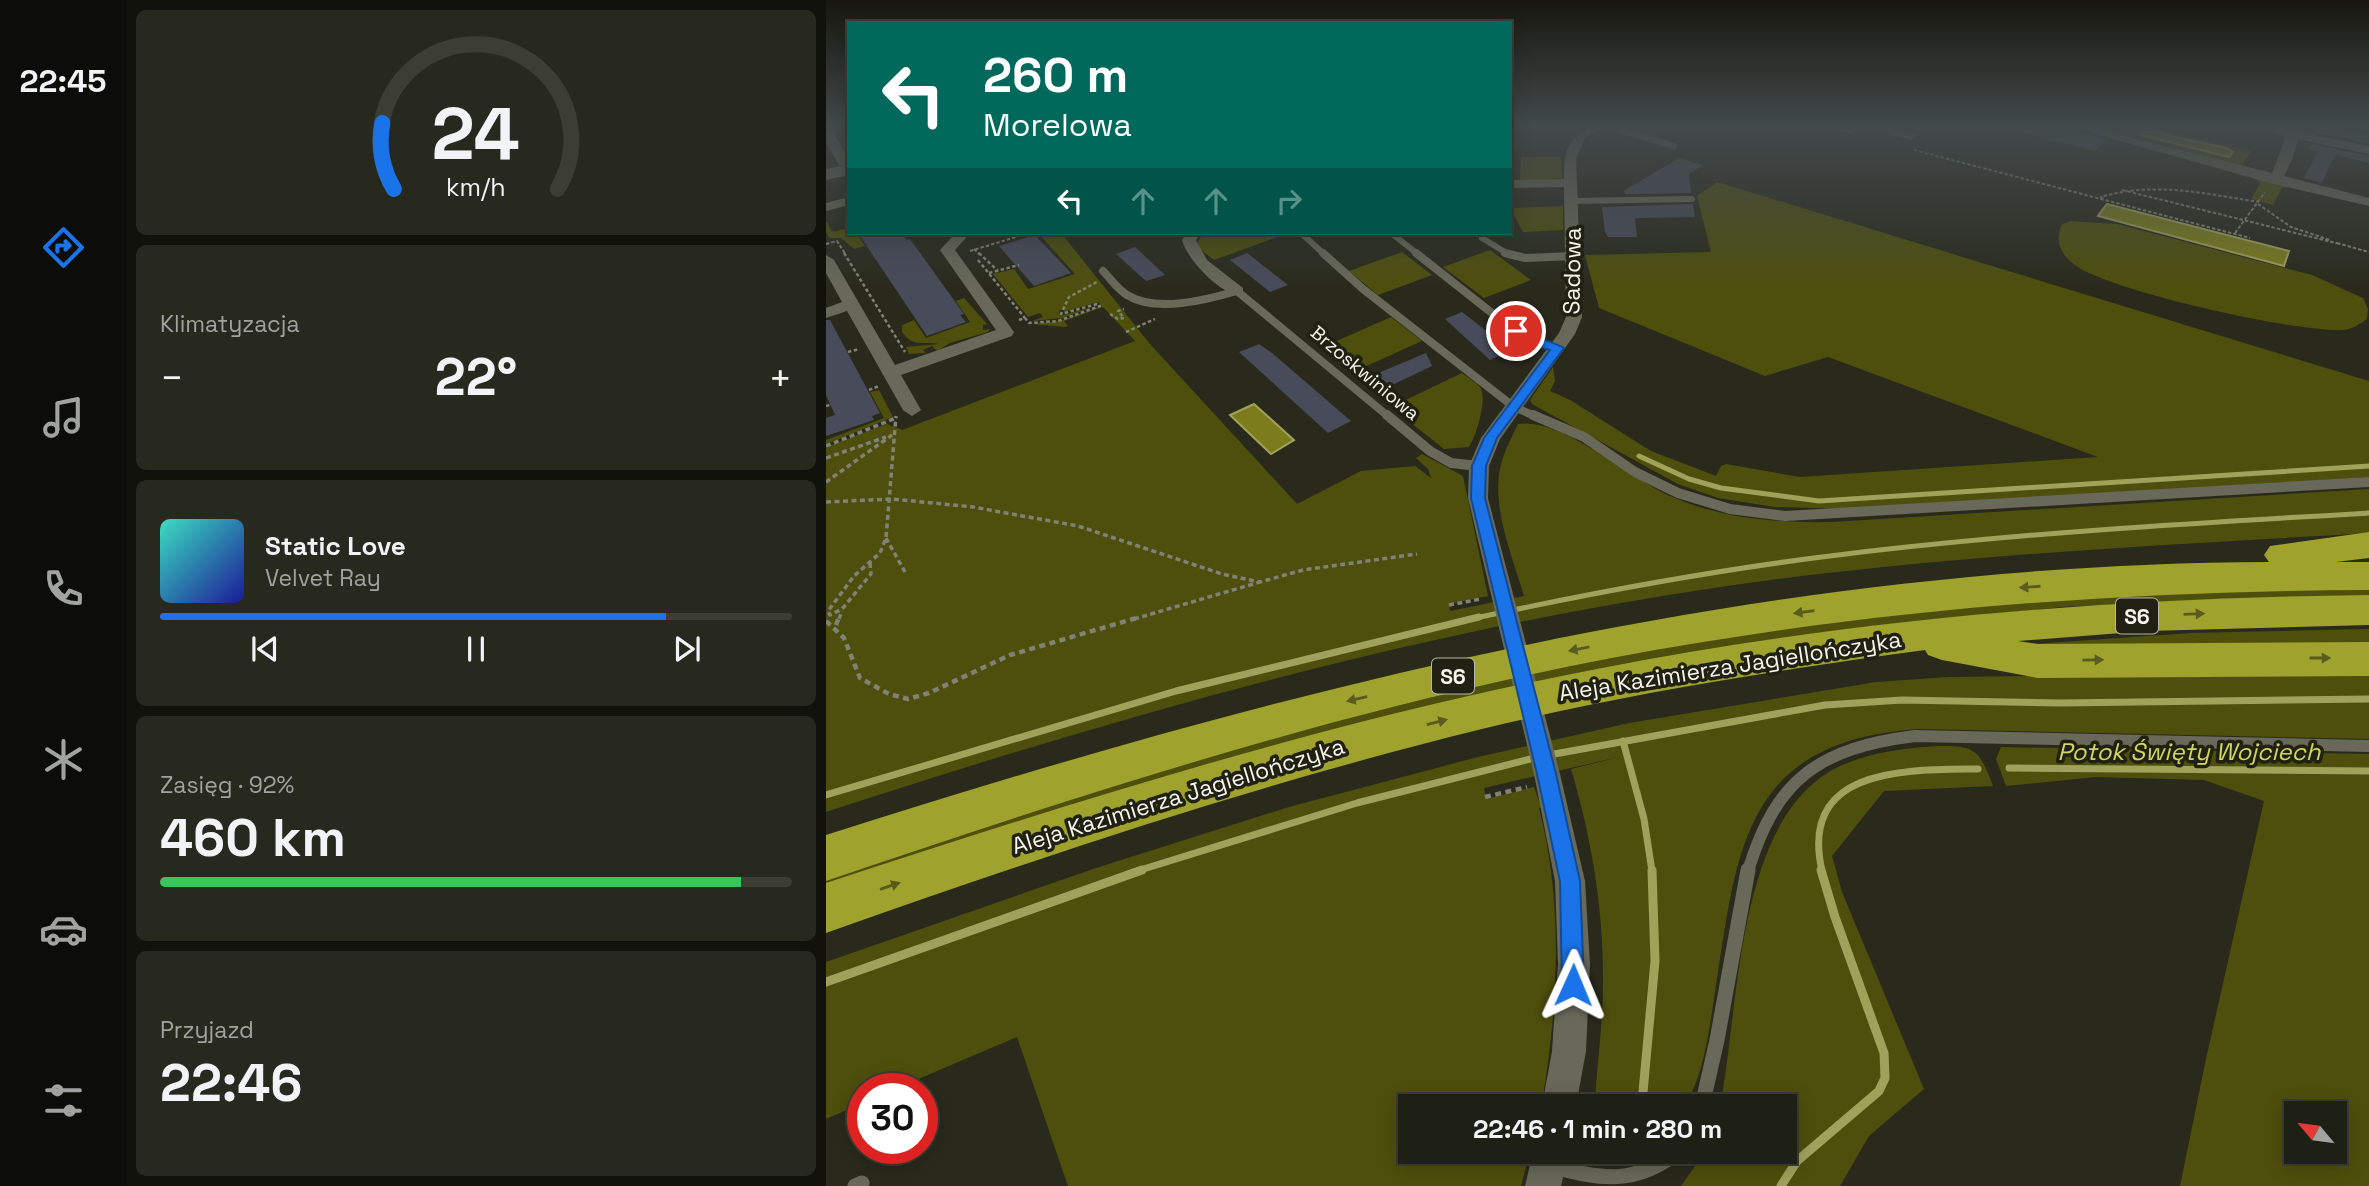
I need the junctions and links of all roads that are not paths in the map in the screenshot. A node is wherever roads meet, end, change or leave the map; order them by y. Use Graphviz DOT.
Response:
graph roads {
  1 [pos="2277,180"];
  2 [pos="1572,183"];
  3 [pos="1512,184"];
  4 [pos="1692,199"];
  5 [pos="1572,201"];
  6 [pos="847,202"];
  7 [pos="2369,202"];
  8 [pos="826,207"];
  9 [pos="1193,235"];
  10 [pos="1303,235"];
  11 [pos="1394,235"];
  12 [pos="961,238"];
  13 [pos="1482,238"];
  14 [pos="1574,256"];
  15 [pos="826,260"];
  16 [pos="1103,271"];
  17 [pos="1237,290"];
  18 [pos="853,304"];
  19 [pos="826,313"];
  20 [pos="1558,348"];
  21 [pos="885,379"];
  22 [pos="1514,407"];
  23 [pos="912,411"];
  24 [pos="1479,466"];
  25 [pos="2369,482"];
  26 [pos="2369,545"];
  27 [pos="2369,576"];
  28 [pos="2098,582"];
  29 [pos="2369,610"];
  30 [pos="1906,636"];
  31 [pos="2369,659"];
  32 [pos="2369,747"];
  33 [pos="826,858"];
  34 [pos="826,908"];
  35 [pos="1561,1094"];
  36 [pos="1706,1094"];
  37 [pos="1668,1164"];
  38 [pos="1547,1168"];
  1 -- 7 [label="street"];
  2 -- 3 [label="street"];
  2 -- 5 [label="street, Sadowa"];
  4 -- 5 [label="lane"];
  5 -- 14 [label="street, Sadowa"];
  6 -- 8 [label="street"];
  9 -- 17 [label="street, Brzoskwiniowa"];
  10 -- 22 [label="lane"];
  11 -- 20 [label="lane"];
  12 -- 21 [label="street"];
  13 -- 14 [label="lane"];
  14 -- 20 [label="street, Sadowa"];
  15 -- 18 [label="street"];
  16 -- 17 [label="lane"];
  17 -- 24 [label="lane, Brzoskwiniowa"];
  18 -- 19 [label="street"];
  18 -- 21 [label="street"];
  20 -- 22 [label="street, Sadowa"];
  21 -- 23 [label="street"];
  22 -- 24 [label="street, Sadowa"];
  22 -- 25 [label="lane"];
  24 -- 35 [label="street, Sadowa"];
  26 -- 28 [label="highway"];
  27 -- 28 [label="highway, Aleja Kazimierza Jagiellończyka / S6"];
  28 -- 33 [label="highway, Aleja Kazimierza Jagiellończyka / S6, one-way"];
  30 -- 29 [label="highway, Aleja Kazimierza Jagiellończyka / S6, one-way"];
  30 -- 31 [label="highway, one-way"];
  34 -- 30 [label="highway, Aleja Kazimierza Jagiellończyka / S6, one-way"];
  32 -- 36 [label="lane"];
  37 -- 38 [label="lane"];
}
